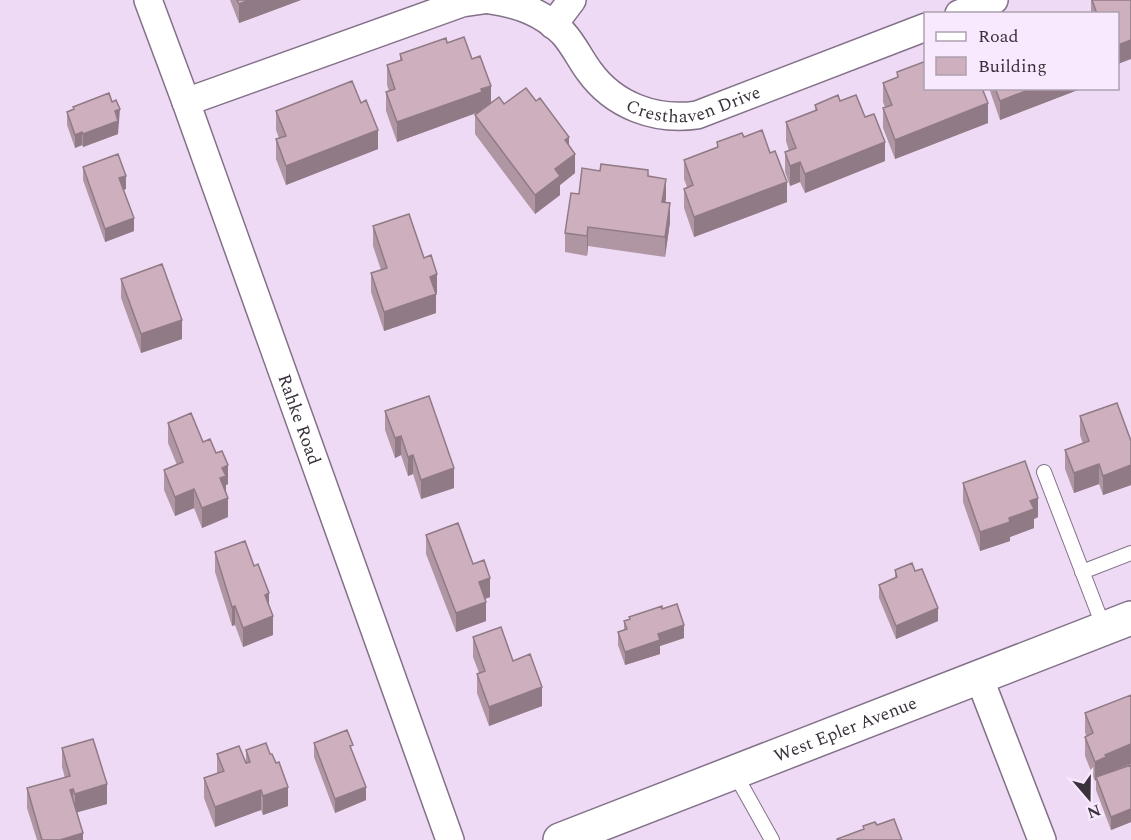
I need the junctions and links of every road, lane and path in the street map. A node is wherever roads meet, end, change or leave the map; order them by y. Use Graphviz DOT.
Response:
graph roads {
  1 [pos="148,0"];
  2 [pos="483,0"];
  3 [pos="490,0"];
  4 [pos="572,0"];
  5 [pos="994,0"];
  6 [pos="964,12"];
  7 [pos="553,25"];
  8 [pos="924,28"];
  9 [pos="186,102"];
  10 [pos="1044,472"];
  11 [pos="1131,553"];
  12 [pos="1082,572"];
  13 [pos="1118,623"];
  14 [pos="979,677"];
  15 [pos="734,772"];
  16 [pos="601,832"];
  17 [pos="450,840"];
  18 [pos="560,840"];
  19 [pos="772,840"];
  20 [pos="1042,840"];
  1 -- 9 [label="street, Rahke Road"];
  2 -- 9 [label="street"];
  3 -- 7 [label="street, Cresthaven Drive"];
  4 -- 7 [label="street"];
  5 -- 6 [label="street"];
  7 -- 8 [label="street, Cresthaven Drive"];
  9 -- 17 [label="street, Rahke Road"];
  10 -- 12 [label="lane"];
  11 -- 12 [label="lane"];
  12 -- 13 [label="lane"];
  13 -- 14 [label="street, West Epler Avenue"];
  14 -- 15 [label="street, West Epler Avenue"];
  14 -- 20 [label="street"];
  15 -- 16 [label="street, West Epler Avenue"];
  15 -- 19 [label="lane"];
  16 -- 18 [label="street, West Epler Avenue"];
}
